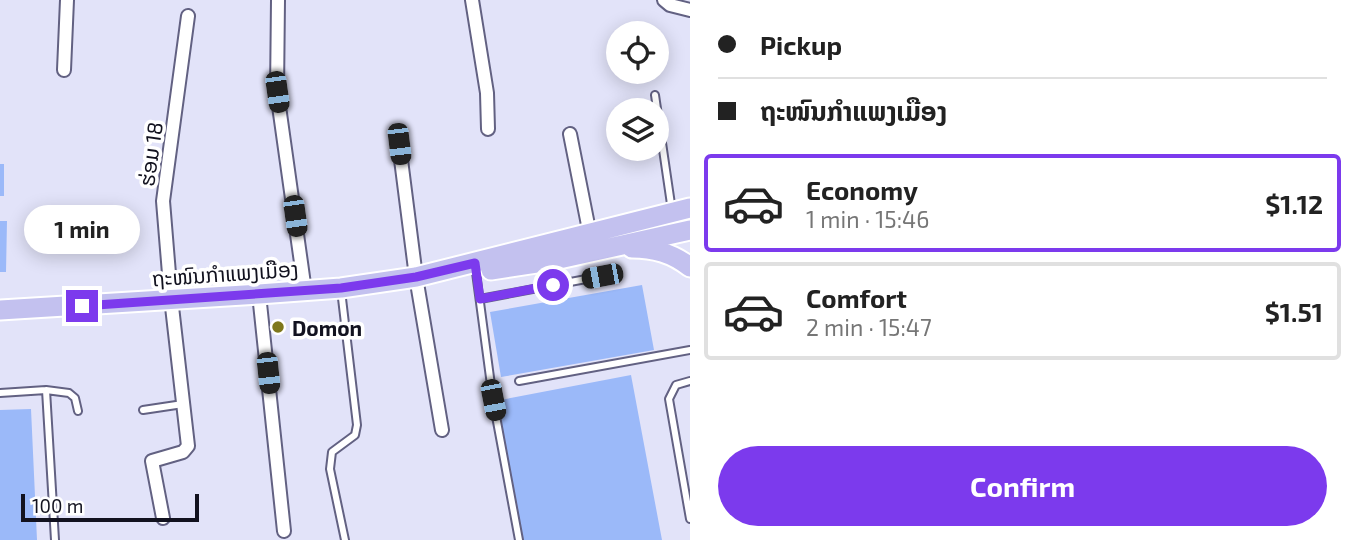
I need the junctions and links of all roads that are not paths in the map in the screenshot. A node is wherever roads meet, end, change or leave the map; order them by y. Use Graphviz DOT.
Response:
graph roads {
  1 [pos="67,0"];
  2 [pos="278,0"];
  3 [pos="472,0"];
  4 [pos="664,0"];
  5 [pos="690,10"];
  6 [pos="188,16"];
  7 [pos="64,70"];
  8 [pos="655,95"];
  9 [pos="488,129"];
  10 [pos="570,134"];
  11 [pos="399,144"];
  12 [pos="681,210"];
  13 [pos="690,230"];
  14 [pos="590,235"];
  15 [pos="610,248"];
  16 [pos="476,267"];
  17 [pos="690,267"];
  18 [pos="602,276"];
  19 [pos="416,277"];
  20 [pos="341,288"];
  21 [pos="305,291"];
  22 [pos="259,294"];
  23 [pos="171,298"];
  24 [pos="480,299"];
  25 [pos="0,310"];
  26 [pos="690,350"];
  27 [pos="519,381"];
  28 [pos="690,381"];
  29 [pos="46,390"];
  30 [pos="0,393"];
  31 [pos="183,404"];
  32 [pos="143,410"];
  33 [pos="78,411"];
  34 [pos="442,430"];
  35 [pos="163,517"];
  36 [pos="690,519"];
  37 [pos="284,531"];
  38 [pos="55,540"];
  39 [pos="345,540"];
  40 [pos="519,540"];
  1 -- 7 [label="street"];
  2 -- 21 [label="street"];
  3 -- 9 [label="street"];
  4 -- 5 [label="street"];
  6 -- 23 [label="street, ຮ່ອມ 18"];
  8 -- 12 [label="lane"];
  10 -- 14 [label="street"];
  11 -- 19 [label="street"];
  12 -- 14 [label="main road, ຖະໜົນກຳແພງເມືອງ"];
  13 -- 15 [label="main road, ຖະໜົນກຳແພງເມືອງ"];
  14 -- 16 [label="main road, ຖະໜົນກຳແພງເມືອງ"];
  15 -- 16 [label="main road, ຖະໜົນກຳແພງເມືອງ"];
  15 -- 17 [label="main road"];
  16 -- 19 [label="main road, ຖະໜົນກຳແພງເມືອງ"];
  16 -- 24 [label="lane"];
  18 -- 24 [label="lane"];
  19 -- 20 [label="main road, ຖະໜົນກຳແພງເມືອງ"];
  19 -- 34 [label="street"];
  20 -- 21 [label="main road, ຖະໜົນກຳແພງເມືອງ"];
  20 -- 39 [label="lane"];
  21 -- 22 [label="main road, ຖະໜົນກຳແພງເມືອງ"];
  22 -- 23 [label="main road, ຖະໜົນກຳແພງເມືອງ"];
  22 -- 37 [label="street"];
  23 -- 25 [label="main road, ຖະໜົນກຳແພງເມືອງ"];
  23 -- 31 [label="street, ຮ່ອມ 18"];
  24 -- 40 [label="lane"];
  26 -- 27 [label="lane"];
  28 -- 36 [label="lane"];
  29 -- 30 [label="lane"];
  29 -- 33 [label="lane"];
  29 -- 38 [label="lane"];
  31 -- 32 [label="lane"];
  31 -- 35 [label="street, ຮ່ອມ 18"];
}
